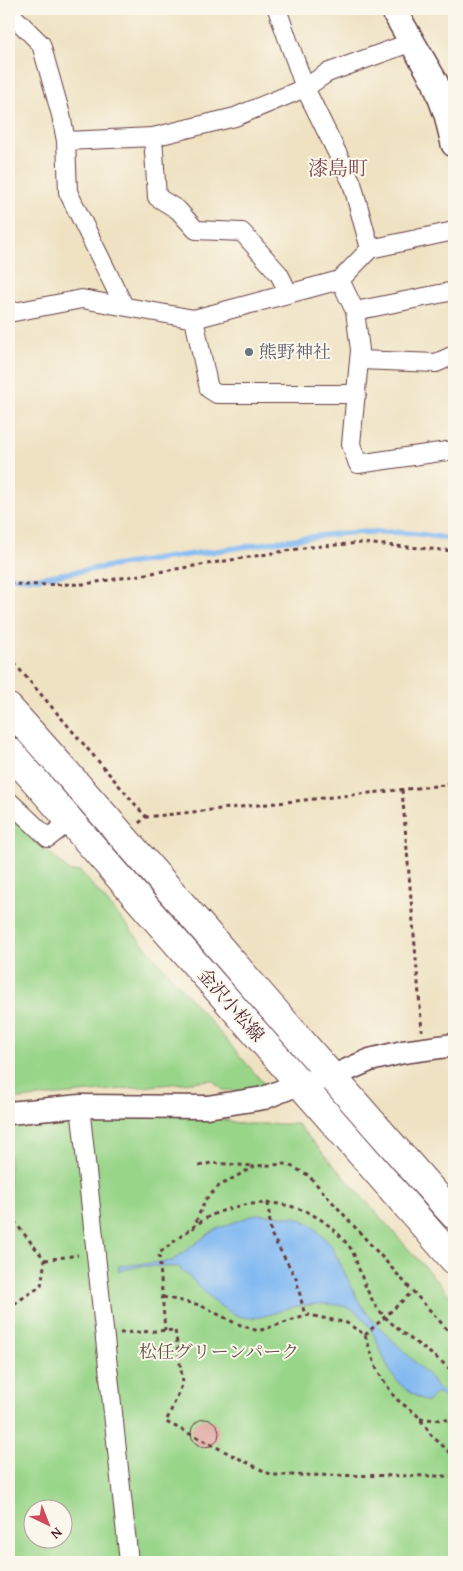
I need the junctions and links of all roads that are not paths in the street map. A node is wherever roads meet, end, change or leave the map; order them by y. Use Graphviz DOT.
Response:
graph roads {
  1 [pos="278,9"];
  2 [pos="393,9"];
  3 [pos="14,13"];
  4 [pos="412,42"];
  5 [pos="306,88"];
  6 [pos="448,100"];
  7 [pos="153,137"];
  8 [pos="66,141"];
  9 [pos="454,144"];
  10 [pos="454,230"];
  11 [pos="370,249"];
  12 [pos="340,280"];
  13 [pos="454,291"];
  14 [pos="288,292"];
  15 [pos="124,306"];
  16 [pos="355,311"];
  17 [pos="9,314"];
  18 [pos="194,319"];
  19 [pos="454,355"];
  20 [pos="360,360"];
  21 [pos="357,394"];
  22 [pos="454,450"];
  23 [pos="9,708"];
  24 [pos="9,751"];
  25 [pos="9,801"];
  26 [pos="70,821"];
  27 [pos="454,1046"];
  28 [pos="331,1077"];
  29 [pos="301,1083"];
  30 [pos="80,1106"];
  31 [pos="9,1113"];
  32 [pos="454,1215"];
  33 [pos="454,1260"];
  34 [pos="130,1562"];
  1 -- 5 [label="street"];
  2 -- 4 [label="main road"];
  3 -- 8 [label="street"];
  4 -- 5 [label="street"];
  4 -- 6 [label="main road"];
  5 -- 7 [label="street"];
  5 -- 11 [label="street"];
  6 -- 9 [label="main road"];
  7 -- 8 [label="street"];
  7 -- 14 [label="street"];
  8 -- 15 [label="street"];
  10 -- 11 [label="street"];
  11 -- 12 [label="street"];
  12 -- 14 [label="street"];
  12 -- 16 [label="street"];
  13 -- 16 [label="street"];
  14 -- 18 [label="street"];
  15 -- 17 [label="street"];
  15 -- 18 [label="street"];
  16 -- 20 [label="street"];
  18 -- 21 [label="street"];
  19 -- 20 [label="street"];
  20 -- 21 [label="street"];
  21 -- 22 [label="street"];
  23 -- 28 [label="main road, 金沢小松線"];
  24 -- 26 [label="main road, 金沢小松線"];
  25 -- 26 [label="street"];
  26 -- 29 [label="main road, 金沢小松線"];
  27 -- 28 [label="street"];
  28 -- 29 [label="street"];
  28 -- 32 [label="main road, 金沢小松線"];
  29 -- 30 [label="street"];
  29 -- 33 [label="main road, 金沢小松線"];
  30 -- 31 [label="street"];
  30 -- 34 [label="street"];
}
